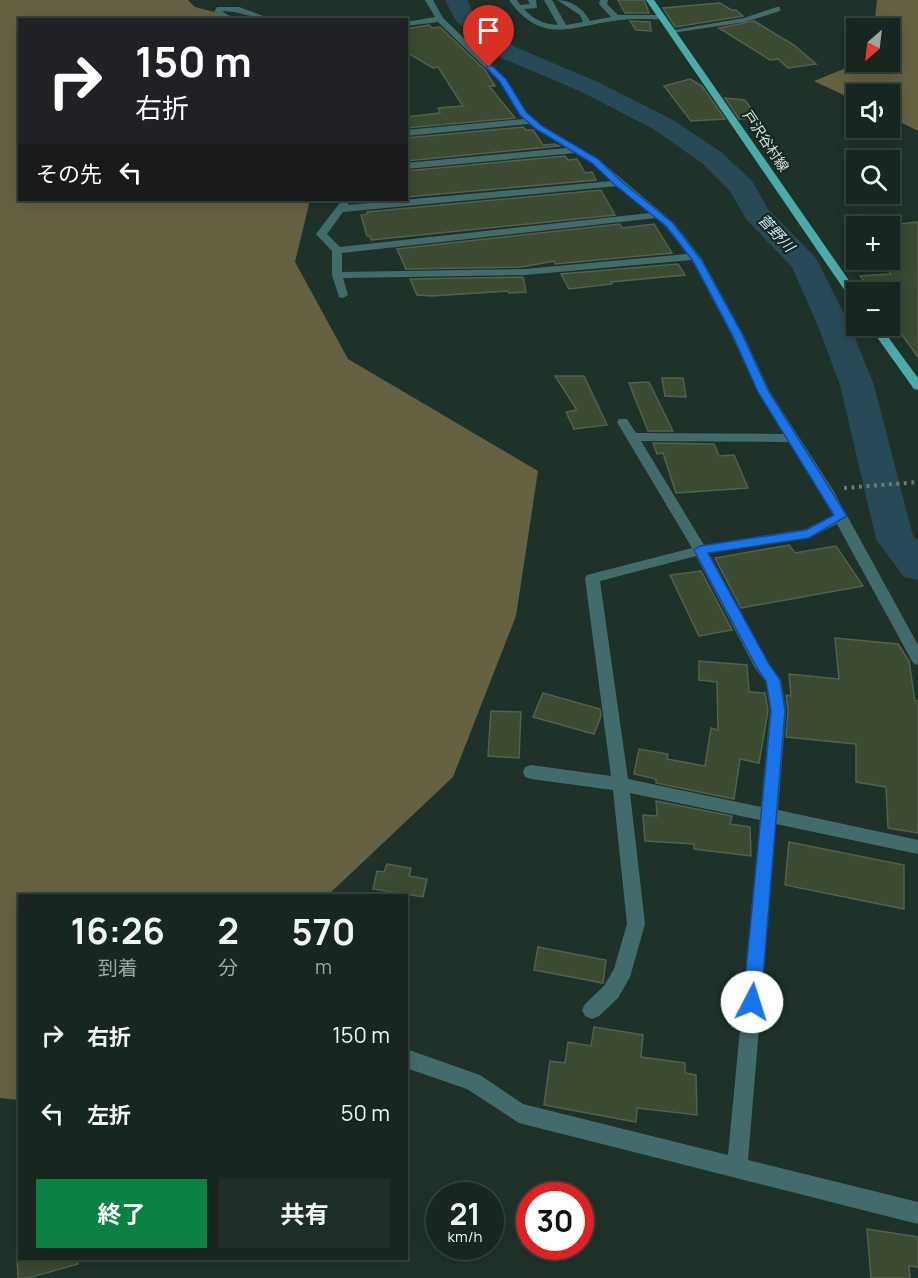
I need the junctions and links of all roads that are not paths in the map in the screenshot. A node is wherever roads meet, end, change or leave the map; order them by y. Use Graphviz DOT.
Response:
graph roads {
  1 [pos="429,0"];
  2 [pos="513,0"];
  3 [pos="532,0"];
  4 [pos="549,0"];
  5 [pos="554,0"];
  6 [pos="561,0"];
  7 [pos="604,0"];
  8 [pos="650,0"];
  9 [pos="519,8"];
  10 [pos="777,9"];
  11 [pos="662,17"];
  12 [pos="228,18"];
  13 [pos="264,18"];
  14 [pos="616,18"];
  15 [pos="440,19"];
  16 [pos="408,24"];
  17 [pos="588,24"];
  18 [pos="563,26"];
  19 [pos="672,31"];
  20 [pos="532,121"];
  21 [pos="408,133"];
  22 [pos="575,150"];
  23 [pos="408,166"];
  24 [pos="618,183"];
  25 [pos="347,201"];
  26 [pos="340,209"];
  27 [pos="657,215"];
  28 [pos="337,250"];
  29 [pos="694,257"];
  30 [pos="337,275"];
  31 [pos="846,284"];
  32 [pos="344,295"];
  33 [pos="882,336"];
  34 [pos="918,386"];
  35 [pos="623,422"];
  36 [pos="633,437"];
  37 [pos="793,438"];
  38 [pos="841,516"];
  39 [pos="700,550"];
  40 [pos="918,659"];
  41 [pos="531,772"];
  42 [pos="620,784"];
  43 [pos="769,815"];
  44 [pos="918,847"];
  45 [pos="592,1010"];
  46 [pos="408,1059"];
  47 [pos="737,1166"];
  48 [pos="918,1213"];
  1 -- 15 [label="street"];
  2 -- 9 [label="street"];
  3 -- 9 [label="street"];
  4 -- 5 [label="street"];
  4 -- 18 [label="street"];
  6 -- 17 [label="street"];
  7 -- 14 [label="street"];
  8 -- 11 [label="main road, 戸沢谷村線"];
  9 -- 18 [label="street"];
  10 -- 19 [label="street"];
  11 -- 14 [label="street"];
  11 -- 19 [label="main road, 戸沢谷村線"];
  12 -- 13 [label="street"];
  14 -- 17 [label="street"];
  15 -- 16 [label="street"];
  15 -- 20 [label="street"];
  17 -- 18 [label="street"];
  19 -- 31 [label="main road, 戸沢谷村線"];
  20 -- 21 [label="street"];
  20 -- 22 [label="street"];
  22 -- 23 [label="street"];
  22 -- 24 [label="street"];
  24 -- 26 [label="street"];
  24 -- 27 [label="street"];
  25 -- 26 [label="street"];
  26 -- 28 [label="street"];
  27 -- 28 [label="street"];
  27 -- 29 [label="street"];
  28 -- 30 [label="street"];
  29 -- 30 [label="street"];
  29 -- 37 [label="street"];
  30 -- 32 [label="street"];
  33 -- 34 [label="main road"];
  35 -- 36 [label="street"];
  36 -- 37 [label="street"];
  36 -- 39 [label="street"];
  37 -- 38 [label="street"];
  38 -- 39 [label="street"];
  38 -- 40 [label="street"];
  39 -- 42 [label="street"];
  39 -- 43 [label="street"];
  41 -- 42 [label="street"];
  42 -- 43 [label="street"];
  42 -- 45 [label="street"];
  43 -- 44 [label="street"];
  43 -- 47 [label="street"];
  46 -- 47 [label="street"];
  47 -- 48 [label="street"];
}
